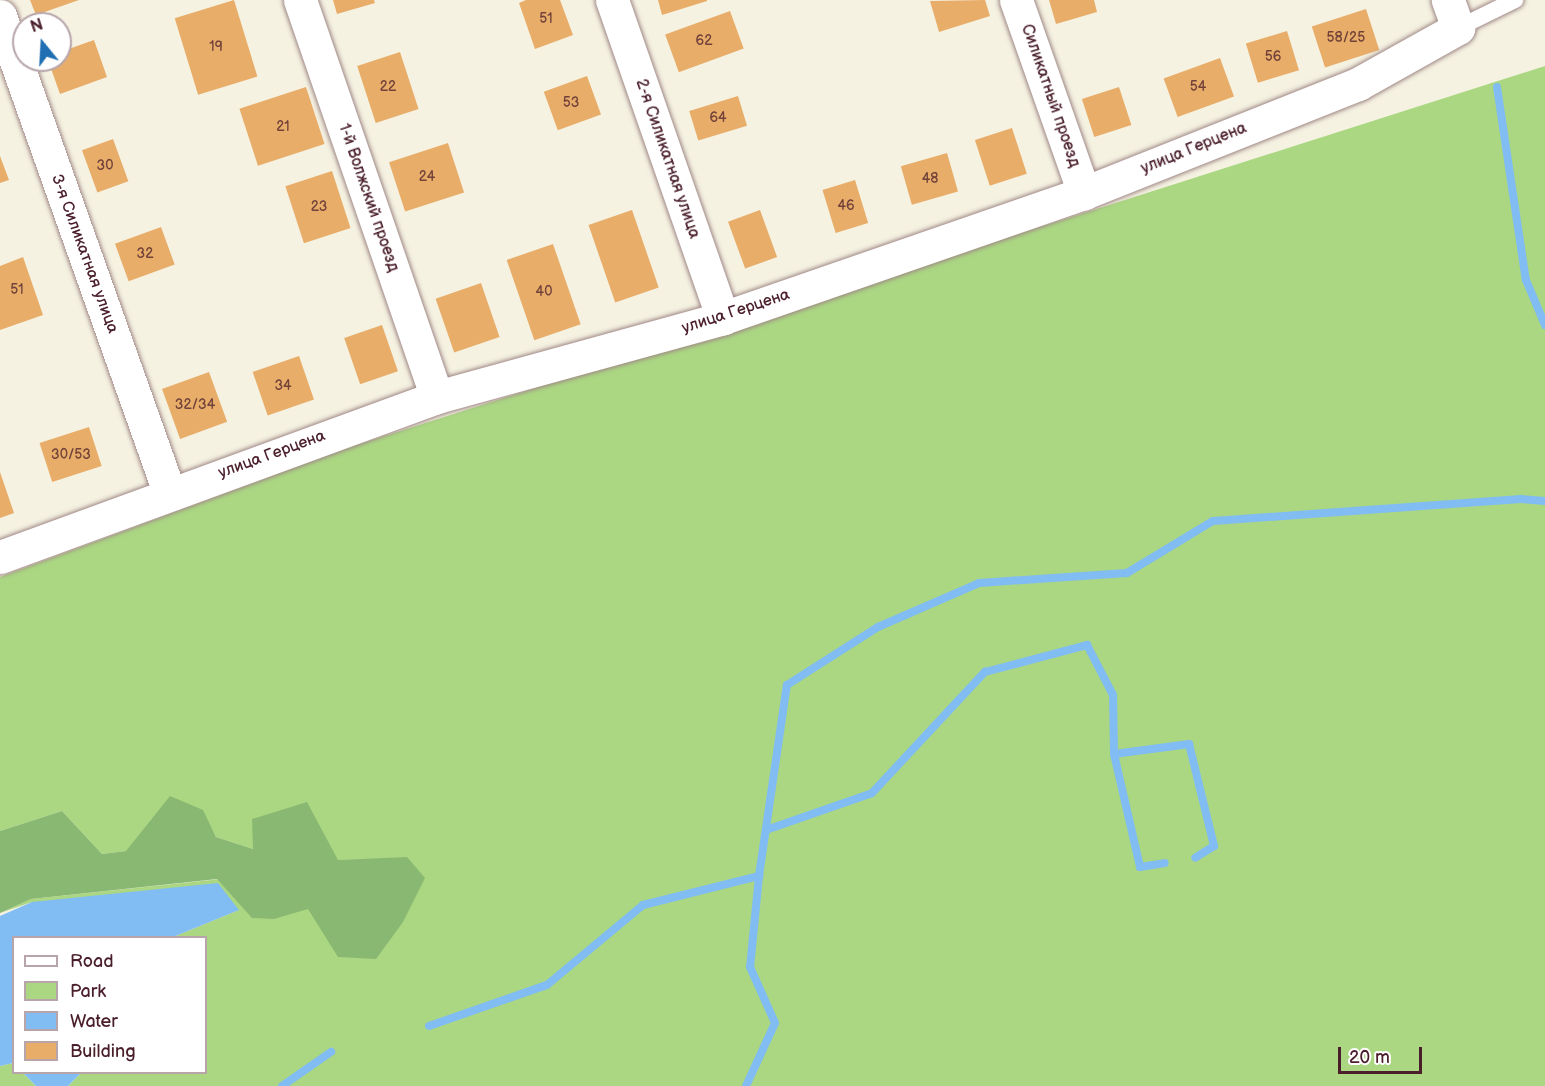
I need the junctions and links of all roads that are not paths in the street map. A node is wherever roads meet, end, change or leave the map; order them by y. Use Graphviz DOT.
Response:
graph roads {
  1 [pos="300,0"];
  2 [pos="612,0"];
  3 [pos="1016,0"];
  4 [pos="1515,0"];
  5 [pos="1453,14"];
  6 [pos="0,16"];
  7 [pos="1084,193"];
  8 [pos="723,318"];
  9 [pos="437,397"];
  10 [pos="169,492"];
  11 [pos="0,557"];
  1 -- 9 [label="street, 1-й Волжский проезд"];
  2 -- 8 [label="street, 2-я Силикатная улица"];
  3 -- 7 [label="street, Силикатный проезд"];
  4 -- 5 [label="lane"];
  5 -- 7 [label="street, улица Герцена"];
  6 -- 10 [label="street, 3-я Силикатная улица"];
  7 -- 8 [label="street, улица Герцена"];
  8 -- 9 [label="street, улица Герцена"];
  9 -- 10 [label="street, улица Герцена"];
  10 -- 11 [label="street, улица Герцена"];
}
